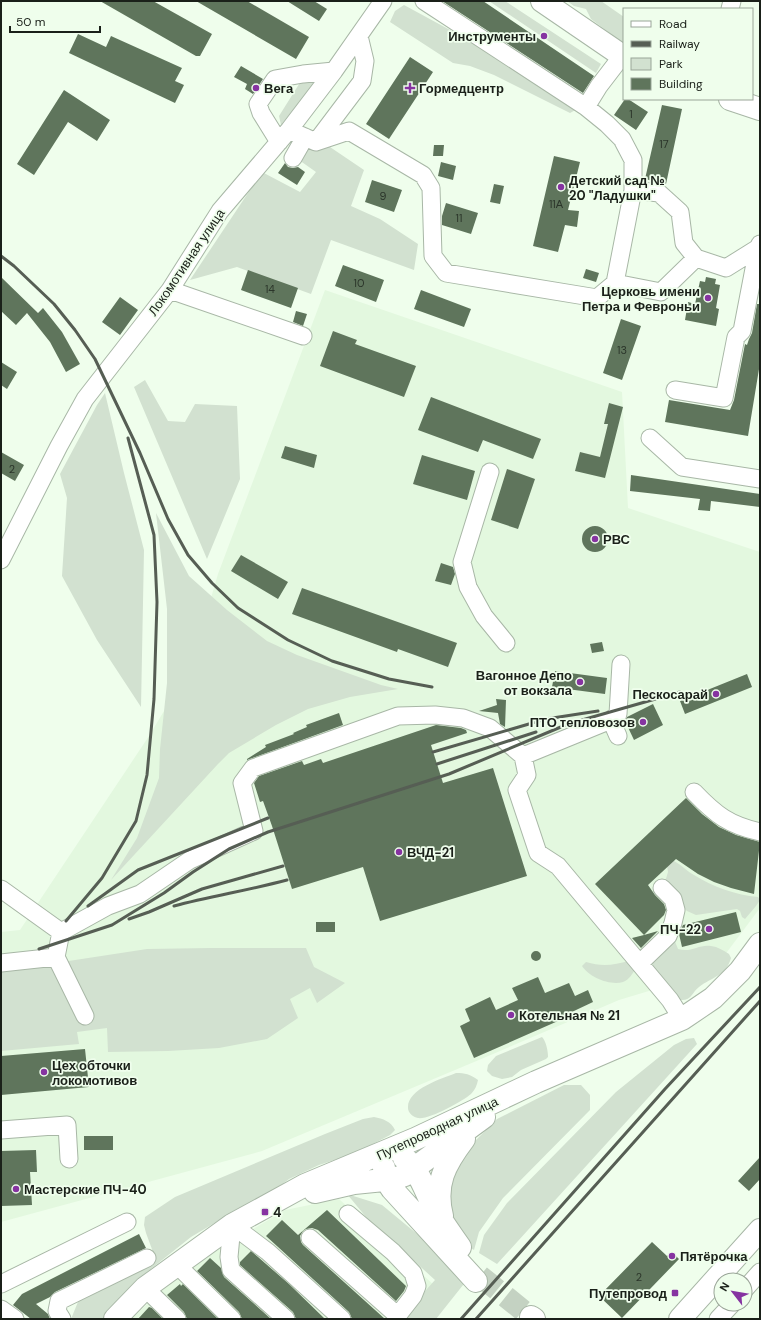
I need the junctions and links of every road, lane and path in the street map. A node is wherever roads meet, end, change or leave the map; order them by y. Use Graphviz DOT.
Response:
graph roads {
  1 [pos="383,1"];
  2 [pos="424,1"];
  3 [pos="542,1"];
  4 [pos="359,36"];
  5 [pos="623,56"];
  6 [pos="334,71"];
  7 [pos="733,100"];
  8 [pos="586,107"];
  9 [pos="760,109"];
  10 [pos="284,136"];
  11 [pos="311,139"];
  12 [pos="293,158"];
  13 [pos="633,190"];
  14 [pos="759,246"];
  15 [pos="696,258"];
  16 [pos="615,283"];
  17 [pos="170,290"];
  18 [pos="303,336"];
  19 [pos="674,390"];
  20 [pos="650,438"];
  21 [pos="490,472"];
  22 [pos="760,479"];
  23 [pos="1,560"];
  24 [pos="506,643"];
  25 [pos="621,664"];
  26 [pos="611,720"];
  27 [pos="618,736"];
  28 [pos="523,756"];
  29 [pos="694,792"];
  30 [pos="760,832"];
  31 [pos="662,888"];
  32 [pos="1,889"];
  33 [pos="61,932"];
  34 [pos="760,944"];
  35 [pos="56,957"];
  36 [pos="1,963"];
  37 [pos="640,963"];
  38 [pos="85,1016"];
  39 [pos="682,1019"];
  40 [pos="536,1082"];
  41 [pos="490,1112"];
  42 [pos="1,1130"];
  43 [pos="383,1156"];
  44 [pos="69,1159"];
  45 [pos="414,1169"];
  46 [pos="386,1180"];
  47 [pos="354,1183"];
  48 [pos="277,1200"];
  49 [pos="348,1214"];
  50 [pos="418,1217"];
  51 [pos="128,1222"];
  52 [pos="444,1223"];
  53 [pos="232,1225"];
  54 [pos="760,1230"];
  55 [pos="310,1238"];
  56 [pos="147,1258"];
  57 [pos="177,1265"];
  58 [pos="760,1272"];
  59 [pos="753,1280"];
  60 [pos="1,1284"];
  61 [pos="145,1288"];
  62 [pos="118,1318"];
  63 [pos="396,1318"];
  64 [pos="62,1319"];
  65 [pos="177,1319"];
  66 [pos="232,1319"];
  67 [pos="286,1319"];
  68 [pos="342,1319"];
  69 [pos="680,1319"];
  1 -- 4 [label="street, Локомотивная улица"];
  2 -- 8 [label="street"];
  3 -- 5 [label="main road"];
  4 -- 6 [label="street, Локомотивная улица"];
  4 -- 11 [label="street"];
  5 -- 8 [label="street"];
  6 -- 10 [label="street, Локомотивная улица"];
  6 -- 10 [label="street"];
  7 -- 9 [label="main road"];
  8 -- 13 [label="street"];
  10 -- 11 [label="street"];
  10 -- 17 [label="street, Локомотивная улица"];
  11 -- 12 [label="street"];
  11 -- 16 [label="street"];
  13 -- 15 [label="street"];
  13 -- 16 [label="street"];
  14 -- 15 [label="street"];
  14 -- 19 [label="street"];
  15 -- 16 [label="street"];
  17 -- 18 [label="street"];
  17 -- 23 [label="street, Локомотивная улица"];
  20 -- 22 [label="street"];
  21 -- 24 [label="street"];
  25 -- 26 [label="street"];
  26 -- 27 [label="street"];
  26 -- 28 [label="street"];
  28 -- 33 [label="street"];
  28 -- 37 [label="street"];
  29 -- 30 [label="street"];
  31 -- 37 [label="street"];
  32 -- 33 [label="street"];
  33 -- 35 [label="street"];
  34 -- 39 [label="main road, Путепроводная улица"];
  35 -- 36 [label="street"];
  35 -- 38 [label="street"];
  37 -- 39 [label="street"];
  39 -- 40 [label="main road, Путепроводная улица"];
  40 -- 41 [label="main road"];
  40 -- 43 [label="main road, Путепроводная улица"];
  41 -- 45 [label="main road"];
  41 -- 52 [label="main road"];
  42 -- 44 [label="street"];
  43 -- 45 [label="main road"];
  43 -- 46 [label="main road"];
  43 -- 48 [label="main road, Путепроводная улица"];
  45 -- 46 [label="main road"];
  45 -- 52 [label="main road"];
  46 -- 47 [label="main road"];
  46 -- 50 [label="main road"];
  47 -- 48 [label="main road"];
  47 -- 50 [label="main road"];
  48 -- 53 [label="main road, Путепроводная улица"];
  49 -- 63 [label="street"];
  50 -- 52 [label="main road"];
  51 -- 60 [label="street"];
  53 -- 57 [label="main road, Путепроводная улица"];
  53 -- 67 [label="street"];
  53 -- 68 [label="street"];
  54 -- 69 [label="main road"];
  55 -- 63 [label="street"];
  56 -- 64 [label="street"];
  57 -- 61 [label="main road, Путепроводная улица"];
  57 -- 66 [label="street"];
  58 -- 59 [label="street"];
  61 -- 62 [label="main road, Путепроводная улица"];
  61 -- 65 [label="street"];
}
